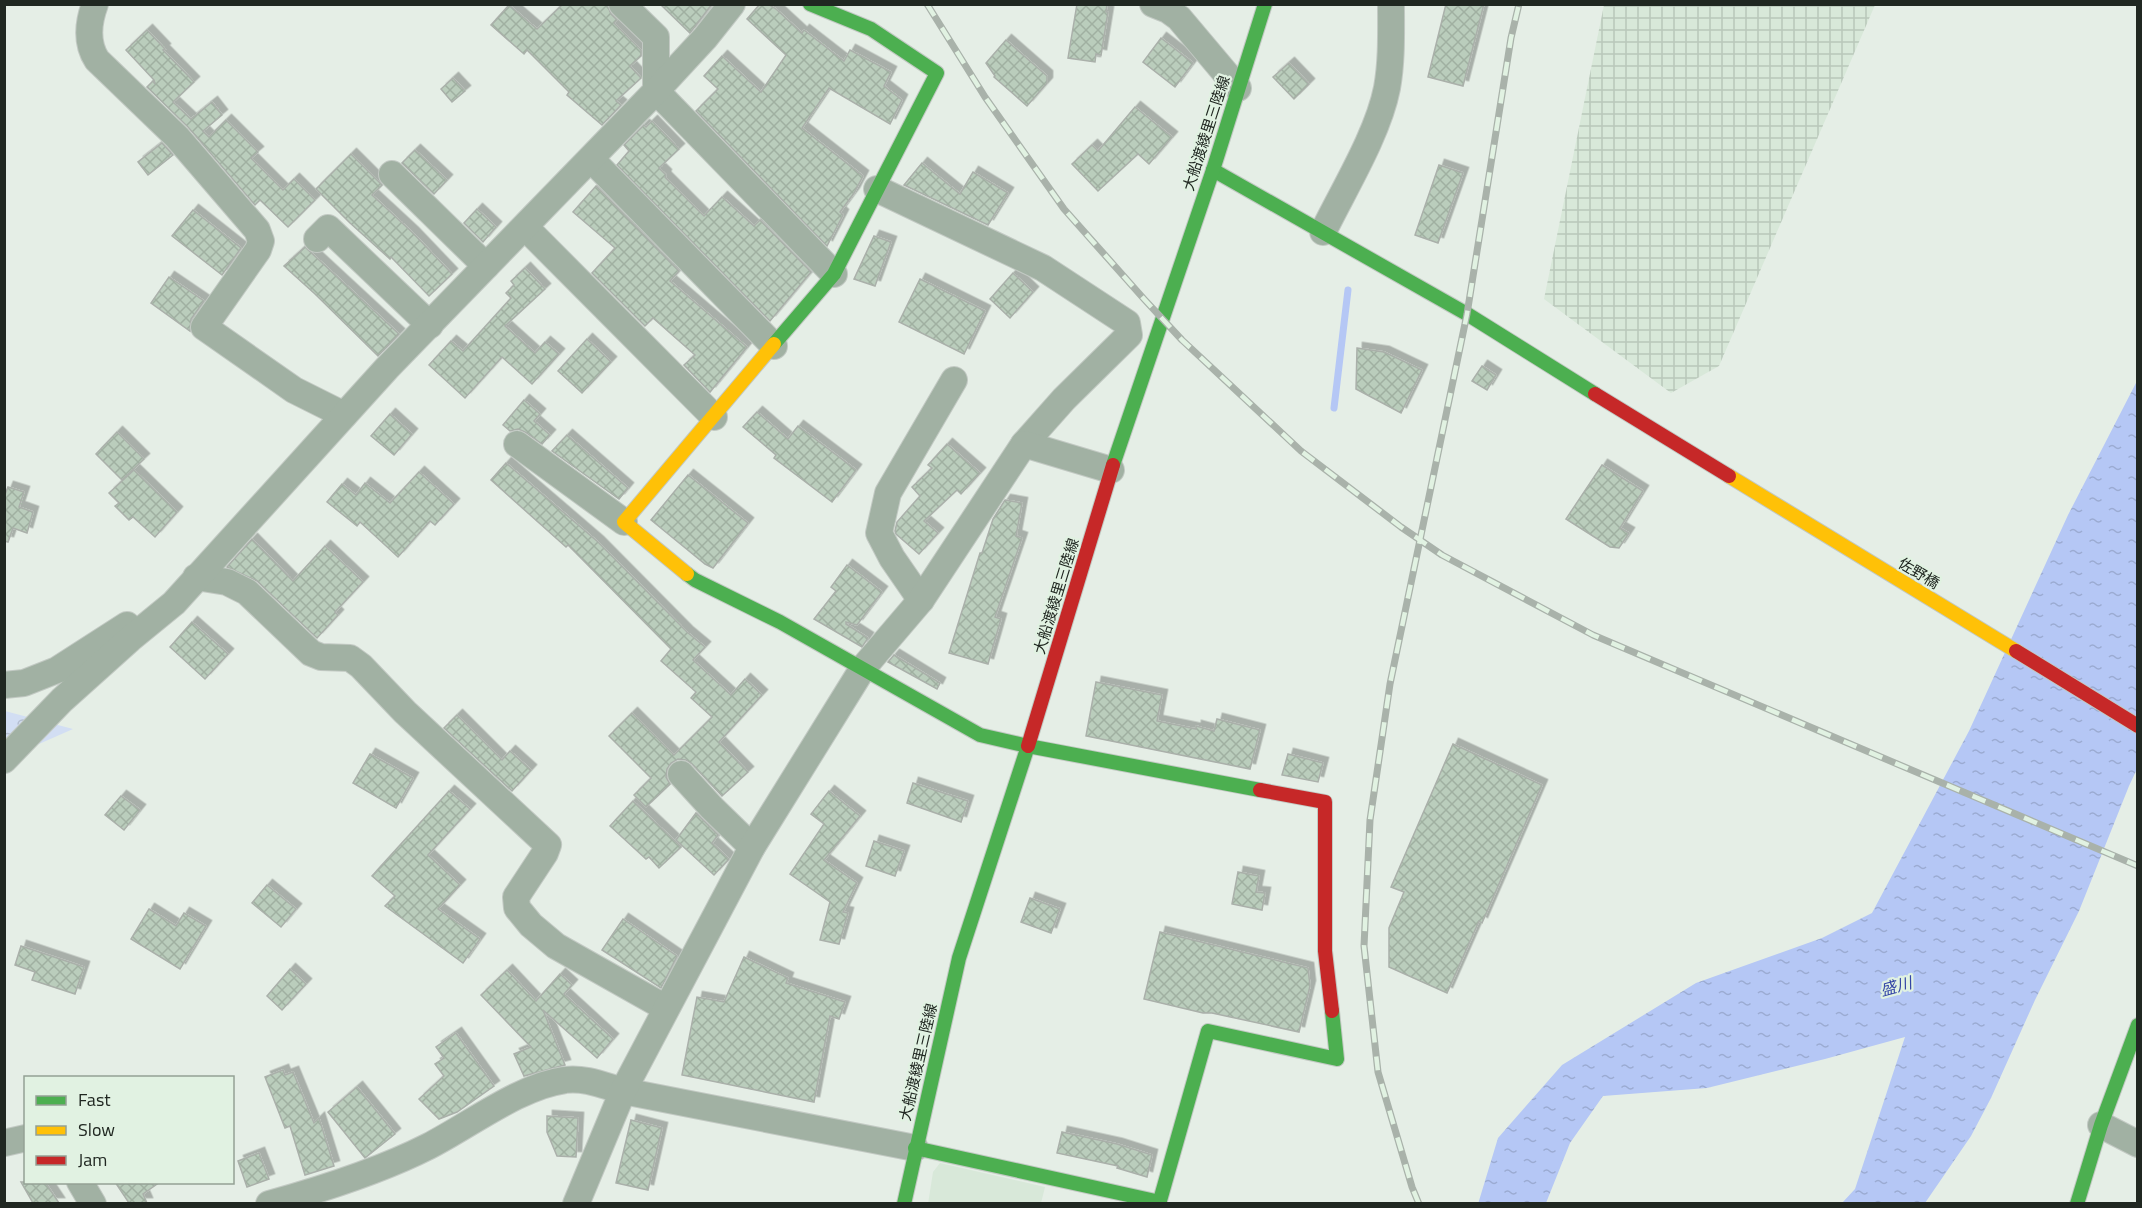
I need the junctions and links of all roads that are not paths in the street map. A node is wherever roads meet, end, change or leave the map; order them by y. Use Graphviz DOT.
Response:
graph roads {
  1 [pos="95,4"];
  2 [pos="622,4"];
  3 [pos="732,4"];
  4 [pos="810,4"];
  5 [pos="1153,4"];
  6 [pos="1264,4"];
  7 [pos="1391,4"];
  8 [pos="1238,88"];
  9 [pos="656,91"];
  10 [pos="591,159"];
  11 [pos="1213,170"];
  12 [pos="392,174"];
  13 [pos="877,189"];
  14 [pos="525,227"];
  15 [pos="1323,232"];
  16 [pos="317,239"];
  17 [pos="486,266"];
  18 [pos="834,274"];
  19 [pos="430,324"];
  20 [pos="774,346"];
  21 [pos="954,380"];
  22 [pos="344,415"];
  23 [pos="714,417"];
  24 [pos="517,444"];
  25 [pos="1024,444"];
  26 [pos="1111,470"];
  27 [pos="624,522"];
  28 [pos="196,577"];
  29 [pos="921,600"];
  30 [pos="174,603"];
  31 [pos="863,668"];
  32 [pos="4,685"];
  33 [pos="2138,726"];
  34 [pos="1028,746"];
  35 [pos="4,760"];
  36 [pos="681,774"];
  37 [pos="752,847"];
  38 [pos="666,1008"];
  39 [pos="2138,1025"];
  40 [pos="623,1091"];
  41 [pos="2101,1125"];
  42 [pos="24,1138"];
  43 [pos="4,1143"];
  44 [pos="2138,1144"];
  45 [pos="915,1148"];
  46 [pos="81,1184"];
  47 [pos="93,1203"];
  48 [pos="269,1203"];
  49 [pos="576,1203"];
  50 [pos="904,1203"];
  51 [pos="1160,1203"];
  52 [pos="2077,1203"];
  1 -- 22 [label="street"];
  2 -- 9 [label="street"];
  3 -- 9 [label="street"];
  4 -- 13 [label="street"];
  5 -- 8 [label="street"];
  6 -- 8 [label="street, 大船渡綾里三陸線"];
  7 -- 15 [label="street"];
  8 -- 11 [label="street, 大船渡綾里三陸線"];
  9 -- 10 [label="street"];
  9 -- 18 [label="street"];
  10 -- 14 [label="street"];
  10 -- 20 [label="street"];
  11 -- 15 [label="street, 佐野橋"];
  11 -- 26 [label="street, 大船渡綾里三陸線"];
  12 -- 17 [label="street"];
  13 -- 18 [label="street"];
  13 -- 25 [label="street"];
  14 -- 17 [label="street"];
  14 -- 23 [label="street"];
  15 -- 33 [label="street, 佐野橋"];
  16 -- 19 [label="street"];
  17 -- 19 [label="street"];
  18 -- 20 [label="street"];
  19 -- 22 [label="street"];
  20 -- 23 [label="street"];
  21 -- 29 [label="street"];
  22 -- 28 [label="street"];
  23 -- 27 [label="street"];
  24 -- 27 [label="street"];
  25 -- 26 [label="street"];
  25 -- 29 [label="street"];
  26 -- 34 [label="street, 大船渡綾里三陸線"];
  27 -- 31 [label="street"];
  28 -- 30 [label="street"];
  28 -- 38 [label="street"];
  29 -- 31 [label="street"];
  30 -- 32 [label="street"];
  30 -- 35 [label="street"];
  31 -- 34 [label="street"];
  31 -- 37 [label="street"];
  34 -- 45 [label="street, 大船渡綾里三陸線"];
  34 -- 51 [label="street"];
  36 -- 37 [label="street"];
  37 -- 38 [label="street"];
  38 -- 40 [label="street"];
  39 -- 41 [label="street"];
  40 -- 45 [label="street"];
  40 -- 48 [label="street"];
  40 -- 49 [label="street"];
  41 -- 44 [label="street"];
  41 -- 52 [label="street"];
  42 -- 43 [label="street"];
  45 -- 50 [label="street, 大船渡綾里三陸線"];
  45 -- 51 [label="street"];
  46 -- 47 [label="street"];
}
